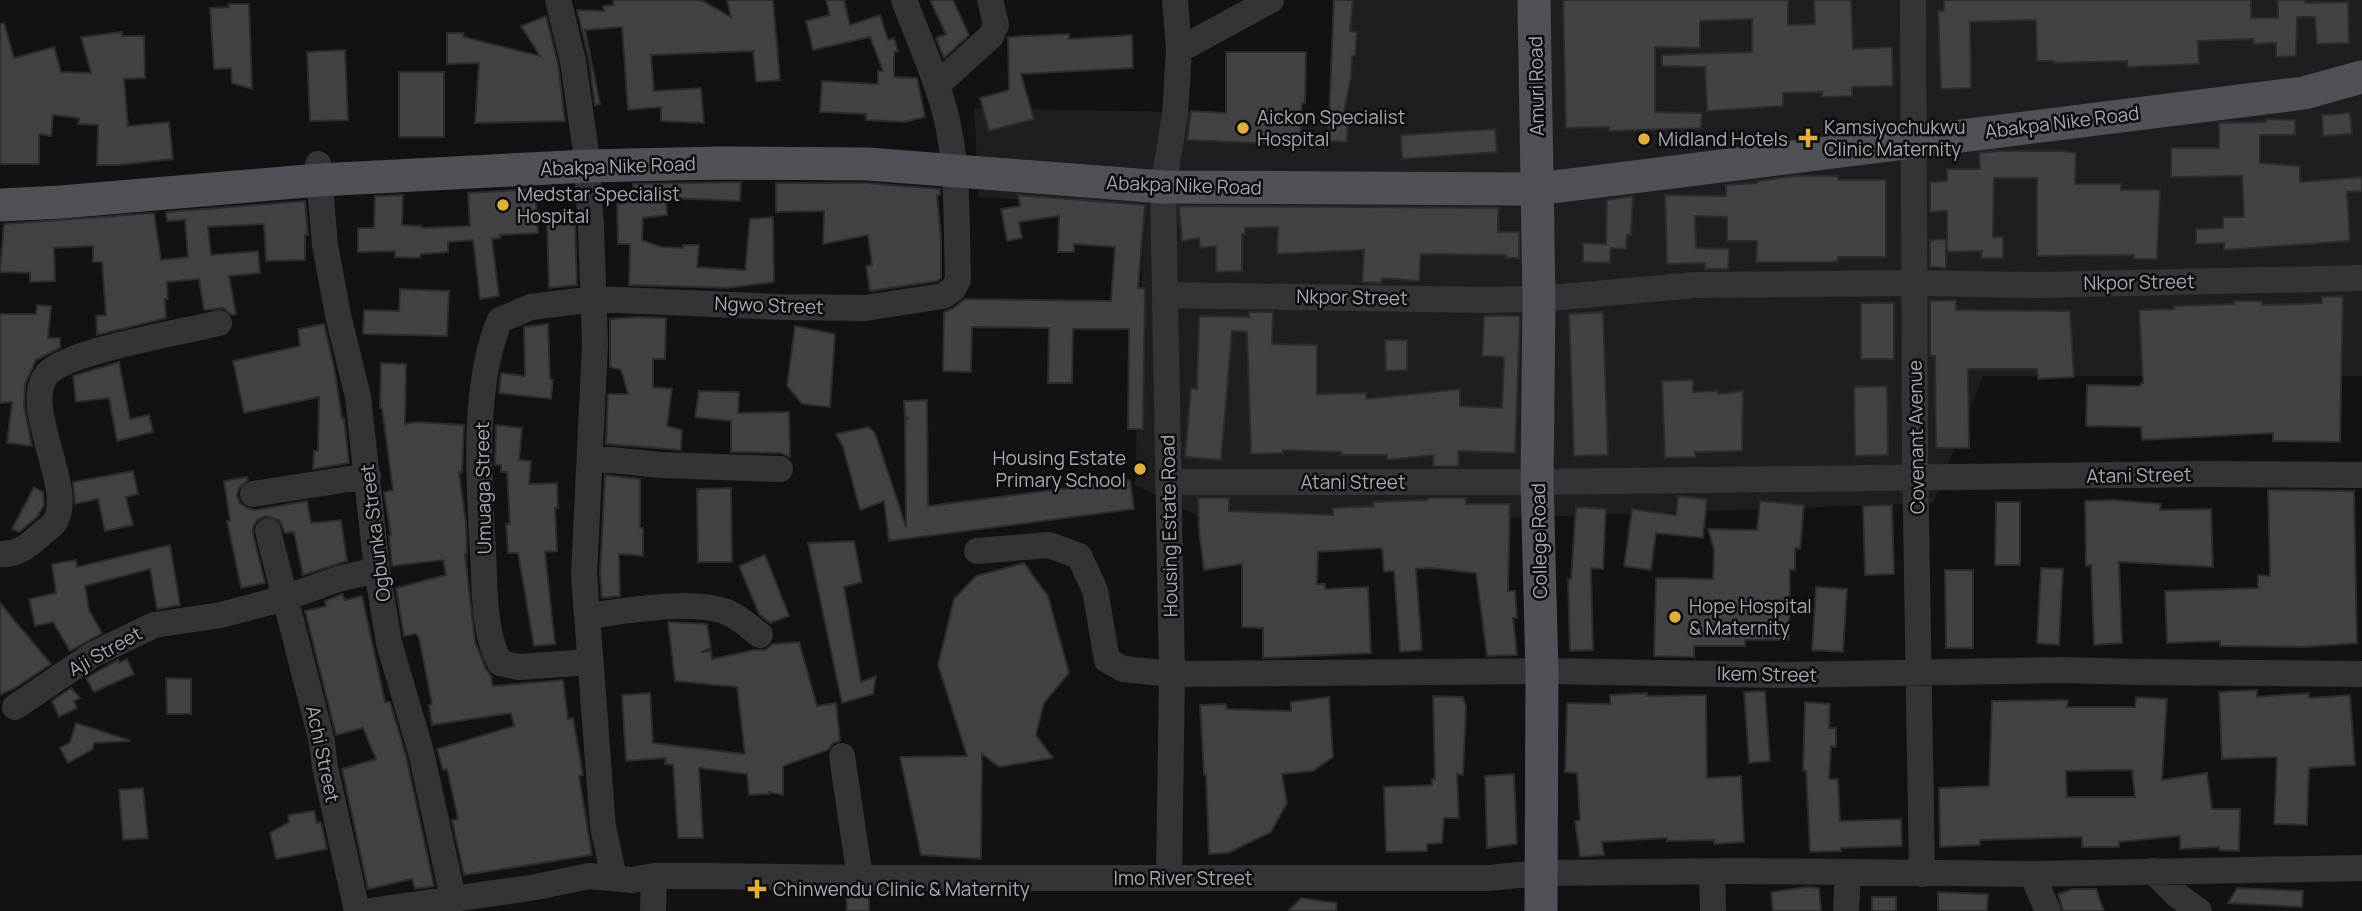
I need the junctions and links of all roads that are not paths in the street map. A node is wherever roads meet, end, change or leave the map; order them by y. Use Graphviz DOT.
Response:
graph roads {
  1 [pos="558,0"];
  2 [pos="904,0"];
  3 [pos="990,0"];
  4 [pos="1175,0"];
  5 [pos="1271,0"];
  6 [pos="1534,0"];
  7 [pos="1913,0"];
  8 [pos="1179,50"];
  9 [pos="2362,67"];
  10 [pos="2362,78"];
  11 [pos="937,85"];
  12 [pos="1913,135"];
  13 [pos="587,159"];
  14 [pos="953,164"];
  15 [pos="318,172"];
  16 [pos="1537,180"];
  17 [pos="1163,181"];
  18 [pos="0,187"];
  19 [pos="0,205"];
  20 [pos="2362,278"];
  21 [pos="1916,283"];
  22 [pos="1164,295"];
  23 [pos="595,299"];
  24 [pos="1539,299"];
  25 [pos="219,323"];
  26 [pos="591,458"];
  27 [pos="780,469"];
  28 [pos="2362,475"];
  29 [pos="368,476"];
  30 [pos="1916,478"];
  31 [pos="1168,482"];
  32 [pos="1537,482"];
  33 [pos="254,494"];
  34 [pos="268,531"];
  35 [pos="977,551"];
  36 [pos="0,554"];
  37 [pos="377,569"];
  38 [pos="285,598"];
  39 [pos="588,616"];
  40 [pos="761,635"];
  41 [pos="590,662"];
  42 [pos="1542,671"];
  43 [pos="1919,672"];
  44 [pos="1172,674"];
  45 [pos="2362,674"];
  46 [pos="15,707"];
  47 [pos="842,755"];
  48 [pos="2362,868"];
  49 [pos="2153,871"];
  50 [pos="1712,872"];
  51 [pos="1848,872"];
  52 [pos="1540,873"];
  53 [pos="1922,874"];
  54 [pos="2032,874"];
  55 [pos="654,876"];
  56 [pos="614,877"];
  57 [pos="860,878"];
  58 [pos="1169,878"];
  59 [pos="453,898"];
  60 [pos="357,911"];
  61 [pos="370,911"];
  62 [pos="653,911"];
  63 [pos="1541,911"];
  64 [pos="1713,911"];
  65 [pos="1846,911"];
  66 [pos="2048,911"];
  67 [pos="2199,911"];
  1 -- 13 [label="street"];
  2 -- 11 [label="street"];
  3 -- 11 [label="street"];
  4 -- 8 [label="street, Housing Estate Road"];
  5 -- 8 [label="street"];
  6 -- 16 [label="main road, Amuri Road"];
  7 -- 12 [label="street, Covenant Avenue"];
  8 -- 17 [label="street, Housing Estate Road"];
  9 -- 12 [label="main road, Abakpa Nike Road"];
  10 -- 12 [label="main road, Abakpa Nike Road"];
  11 -- 14 [label="street"];
  12 -- 16 [label="main road, Abakpa Nike Road"];
  12 -- 21 [label="street, Covenant Avenue"];
  13 -- 14 [label="main road, Abakpa Nike Road"];
  13 -- 15 [label="main road, Abakpa Nike Road"];
  13 -- 23 [label="street"];
  14 -- 17 [label="main road, Abakpa Nike Road"];
  14 -- 23 [label="street, Ngwo Street"];
  15 -- 18 [label="main road, Abakpa Nike Road"];
  15 -- 19 [label="main road, Abakpa Nike Road"];
  15 -- 29 [label="street, Ogbunka Street"];
  16 -- 17 [label="main road, Abakpa Nike Road"];
  16 -- 24 [label="main road, College Road"];
  17 -- 22 [label="street, Housing Estate Road"];
  20 -- 21 [label="street, Nkpor Street"];
  21 -- 24 [label="street, Nkpor Street"];
  21 -- 30 [label="street, Covenant Avenue"];
  22 -- 24 [label="street, Nkpor Street"];
  22 -- 31 [label="street, Housing Estate Road"];
  23 -- 26 [label="street"];
  23 -- 41 [label="street, Umuaga Street"];
  24 -- 32 [label="main road, College Road"];
  25 -- 36 [label="street"];
  26 -- 27 [label="street"];
  26 -- 39 [label="street"];
  28 -- 30 [label="street, Atani Street"];
  29 -- 33 [label="street"];
  29 -- 37 [label="street, Ogbunka Street"];
  30 -- 32 [label="street, Atani Street"];
  30 -- 43 [label="street, Covenant Avenue"];
  31 -- 32 [label="street, Atani Street"];
  31 -- 44 [label="street, Housing Estate Road"];
  32 -- 42 [label="main road, College Road"];
  34 -- 38 [label="street, Achi Street"];
  35 -- 44 [label="street, Ikem Street"];
  37 -- 38 [label="street, Aji Street"];
  37 -- 59 [label="street, Ogbunka Street"];
  38 -- 46 [label="street, Aji Street"];
  38 -- 60 [label="street, Achi Street"];
  39 -- 40 [label="street"];
  39 -- 41 [label="street"];
  41 -- 56 [label="street"];
  42 -- 43 [label="street, Ikem Street"];
  42 -- 44 [label="street, Ikem Street"];
  42 -- 52 [label="main road, College Road"];
  43 -- 45 [label="street, Ikem Street"];
  43 -- 53 [label="street, Covenant Avenue"];
  44 -- 58 [label="street, Housing Estate Road"];
  47 -- 57 [label="street"];
  48 -- 49 [label="street, Imo River Street"];
  49 -- 54 [label="street, Imo River Street"];
  49 -- 67 [label="street"];
  50 -- 51 [label="street, Imo River Street"];
  50 -- 52 [label="street, Imo River Street"];
  50 -- 64 [label="street"];
  51 -- 53 [label="street, Imo River Street"];
  51 -- 65 [label="street"];
  52 -- 58 [label="street, Imo River Street"];
  52 -- 63 [label="main road, College Road"];
  53 -- 54 [label="street, Imo River Street"];
  54 -- 66 [label="street"];
  55 -- 56 [label="street, Imo River Street"];
  55 -- 57 [label="street, Imo River Street"];
  55 -- 62 [label="street"];
  56 -- 59 [label="street, Imo River Street"];
  57 -- 58 [label="street, Imo River Street"];
  59 -- 61 [label="street, Imo River Street"];
}
